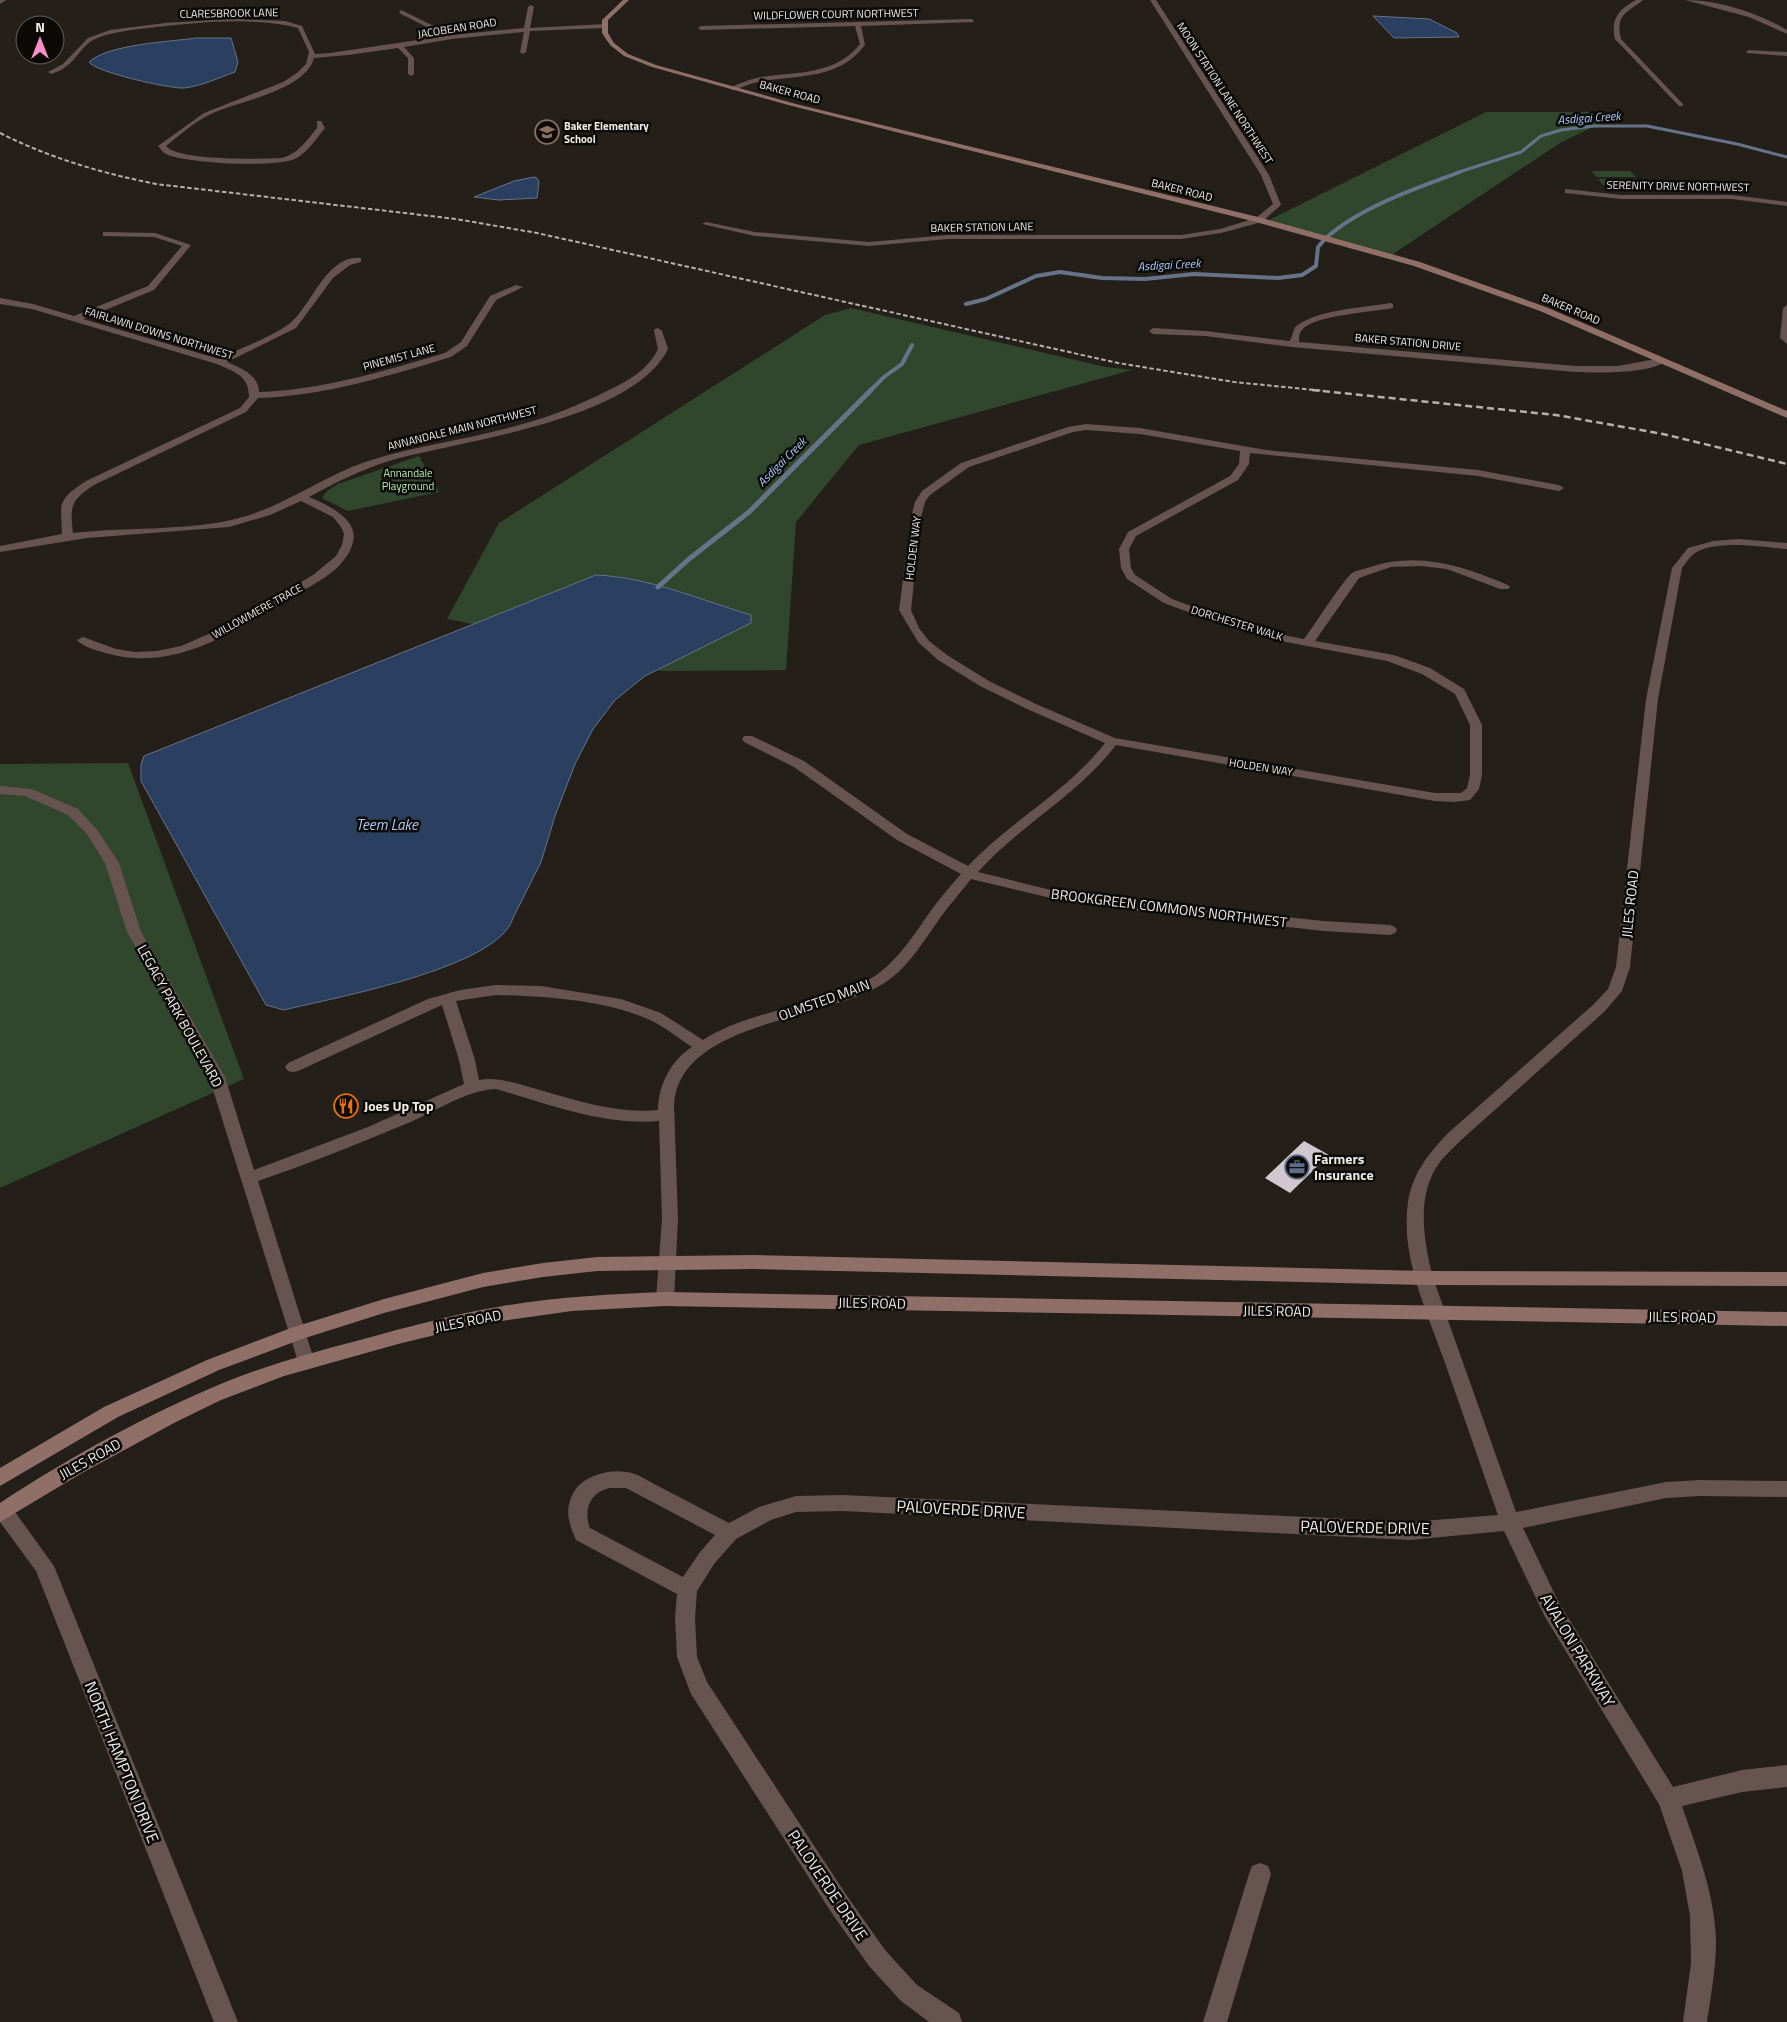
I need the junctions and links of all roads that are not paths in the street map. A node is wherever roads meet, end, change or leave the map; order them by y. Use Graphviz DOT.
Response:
graph roads {
  1 [pos="3,0"];
  2 [pos="626,0"];
  3 [pos="1154,0"];
  4 [pos="1640,0"];
  5 [pos="1688,0"];
  6 [pos="0,2"];
  7 [pos="531,7"];
  8 [pos="401,12"];
  9 [pos="972,21"];
  10 [pos="1770,21"];
  11 [pos="1778,21"];
  12 [pos="857,24"];
  13 [pos="605,26"];
  14 [pos="528,28"];
  15 [pos="701,28"];
  16 [pos="1787,32"];
  17 [pos="451,37"];
  18 [pos="400,46"];
  19 [pos="523,52"];
  20 [pos="1749,52"];
  21 [pos="1787,54"];
  22 [pos="312,56"];
  23 [pos="50,72"];
  24 [pos="412,74"];
  25 [pos="733,88"];
  26 [pos="1681,105"];
  27 [pos="319,122"];
  28 [pos="1568,191"];
  29 [pos="1787,204"];
  30 [pos="1259,220"];
  31 [pos="706,224"];
  32 [pos="106,234"];
  33 [pos="358,260"];
  34 [pos="519,287"];
  35 [pos="0,301"];
  36 [pos="1390,306"];
  37 [pos="1787,308"];
  38 [pos="76,320"];
  39 [pos="658,331"];
  40 [pos="1153,331"];
  41 [pos="1787,341"];
  42 [pos="1294,344"];
  43 [pos="1660,361"];
  44 [pos="220,362"];
  45 [pos="255,395"];
  46 [pos="1787,415"];
  47 [pos="1245,450"];
  48 [pos="1559,488"];
  49 [pos="302,498"];
  50 [pos="67,536"];
  51 [pos="1787,546"];
  52 [pos="0,548"];
  53 [pos="1504,587"];
  54 [pos="83,640"];
  55 [pos="1308,642"];
  56 [pos="748,739"];
  57 [pos="1113,742"];
  58 [pos="1476,762"];
  59 [pos="0,790"];
  60 [pos="970,874"];
  61 [pos="1390,930"];
  62 [pos="448,999"];
  63 [pos="703,1047"];
  64 [pos="293,1067"];
  65 [pos="472,1086"];
  66 [pos="667,1115"];
  67 [pos="249,1178"];
  68 [pos="668,1262"];
  69 [pos="1424,1278"];
  70 [pos="1787,1279"];
  71 [pos="665,1299"];
  72 [pos="1436,1314"];
  73 [pos="1787,1319"];
  74 [pos="297,1333"];
  75 [pos="306,1363"];
  76 [pos="0,1478"];
  77 [pos="1787,1489"];
  78 [pos="2,1512"];
  79 [pos="1510,1522"];
  80 [pos="729,1533"];
  81 [pos="687,1589"];
  82 [pos="1787,1776"];
  83 [pos="1668,1800"];
  84 [pos="1260,1874"];
  85 [pos="226,2022"];
  86 [pos="950,2022"];
  87 [pos="1215,2022"];
  88 [pos="1695,2022"];
  1 -- 6 [label="street"];
  2 -- 13 [label="main road"];
  3 -- 30 [label="street, MOON STATION LANE NORTHWEST"];
  4 -- 26 [label="street"];
  5 -- 10 [label="street"];
  7 -- 14 [label="street"];
  8 -- 17 [label="street"];
  9 -- 12 [label="street, WILDFLOWER COURT NORTHWEST"];
  10 -- 11 [label="street"];
  10 -- 16 [label="street"];
  12 -- 15 [label="street, WILDFLOWER COURT NORTHWEST"];
  12 -- 25 [label="street"];
  13 -- 14 [label="street, JACOBEAN ROAD"];
  13 -- 25 [label="main road, BAKER ROAD"];
  14 -- 17 [label="street, JACOBEAN ROAD"];
  14 -- 19 [label="street"];
  17 -- 18 [label="street, JACOBEAN ROAD"];
  18 -- 22 [label="street, JACOBEAN ROAD"];
  18 -- 24 [label="street"];
  20 -- 21 [label="street"];
  22 -- 23 [label="street, CLARESBROOK LANE"];
  22 -- 27 [label="street"];
  25 -- 30 [label="main road, BAKER ROAD"];
  28 -- 29 [label="street, SERENITY DRIVE NORTHWEST"];
  30 -- 31 [label="street, BAKER STATION LANE"];
  30 -- 43 [label="main road, BAKER ROAD"];
  32 -- 38 [label="street"];
  33 -- 44 [label="street"];
  34 -- 45 [label="street, PINEMIST LANE"];
  35 -- 38 [label="street, FAIRLAWN DOWNS NORTHWEST"];
  36 -- 42 [label="street"];
  37 -- 41 [label="street"];
  38 -- 44 [label="street, FAIRLAWN DOWNS NORTHWEST"];
  39 -- 49 [label="street, ANNANDALE MAIN NORTHWEST"];
  40 -- 42 [label="street, BAKER STATION DRIVE"];
  42 -- 43 [label="street, BAKER STATION DRIVE"];
  43 -- 46 [label="main road, BAKER ROAD"];
  44 -- 45 [label="street, FAIRLAWN DOWNS NORTHWEST"];
  45 -- 50 [label="street"];
  47 -- 48 [label="street, HOLDEN WAY"];
  47 -- 55 [label="street, DORCHESTER WALK"];
  47 -- 57 [label="street, HOLDEN WAY"];
  49 -- 50 [label="street, ANNANDALE MAIN NORTHWEST"];
  49 -- 54 [label="street, WILLOWMERE TRACE"];
  50 -- 52 [label="street, ANNANDALE MAIN NORTHWEST"];
  51 -- 69 [label="street, JILES ROAD"];
  53 -- 55 [label="street"];
  55 -- 58 [label="street, DORCHESTER WALK"];
  56 -- 60 [label="street, BROOKGREEN COMMONS NORTHWEST"];
  57 -- 58 [label="street, HOLDEN WAY"];
  57 -- 60 [label="street, OLMSTED MAIN"];
  59 -- 67 [label="street, LEGACY PARK BOULEVARD"];
  60 -- 61 [label="street, BROOKGREEN COMMONS NORTHWEST"];
  60 -- 63 [label="street, OLMSTED MAIN"];
  62 -- 63 [label="street"];
  62 -- 64 [label="street"];
  62 -- 65 [label="street"];
  63 -- 66 [label="street, OLMSTED MAIN"];
  65 -- 66 [label="street"];
  65 -- 67 [label="street"];
  66 -- 68 [label="street, OLMSTED MAIN"];
  67 -- 74 [label="street, LEGACY PARK BOULEVARD"];
  68 -- 69 [label="main road, JILES ROAD"];
  68 -- 71 [label="street, OLMSTED MAIN"];
  68 -- 74 [label="main road, JILES ROAD"];
  69 -- 70 [label="main road, JILES ROAD"];
  69 -- 72 [label="street, AVALON PARKWAY"];
  71 -- 72 [label="main road, JILES ROAD"];
  71 -- 75 [label="main road, JILES ROAD"];
  72 -- 73 [label="main road, JILES ROAD"];
  72 -- 79 [label="street, AVALON PARKWAY"];
  74 -- 75 [label="street, LEGACY PARK BOULEVARD"];
  74 -- 76 [label="main road, JILES ROAD"];
  75 -- 78 [label="main road, JILES ROAD"];
  77 -- 79 [label="street, PALOVERDE DRIVE"];
  78 -- 85 [label="street, NORTH HAMPTON DRIVE"];
  79 -- 80 [label="street, PALOVERDE DRIVE"];
  79 -- 83 [label="street, AVALON PARKWAY"];
  80 -- 81 [label="street, PALOVERDE DRIVE"];
  80 -- 81 [label="street"];
  81 -- 86 [label="street, PALOVERDE DRIVE"];
  82 -- 83 [label="street"];
  83 -- 88 [label="street, AVALON PARKWAY"];
  84 -- 87 [label="street"];
}
